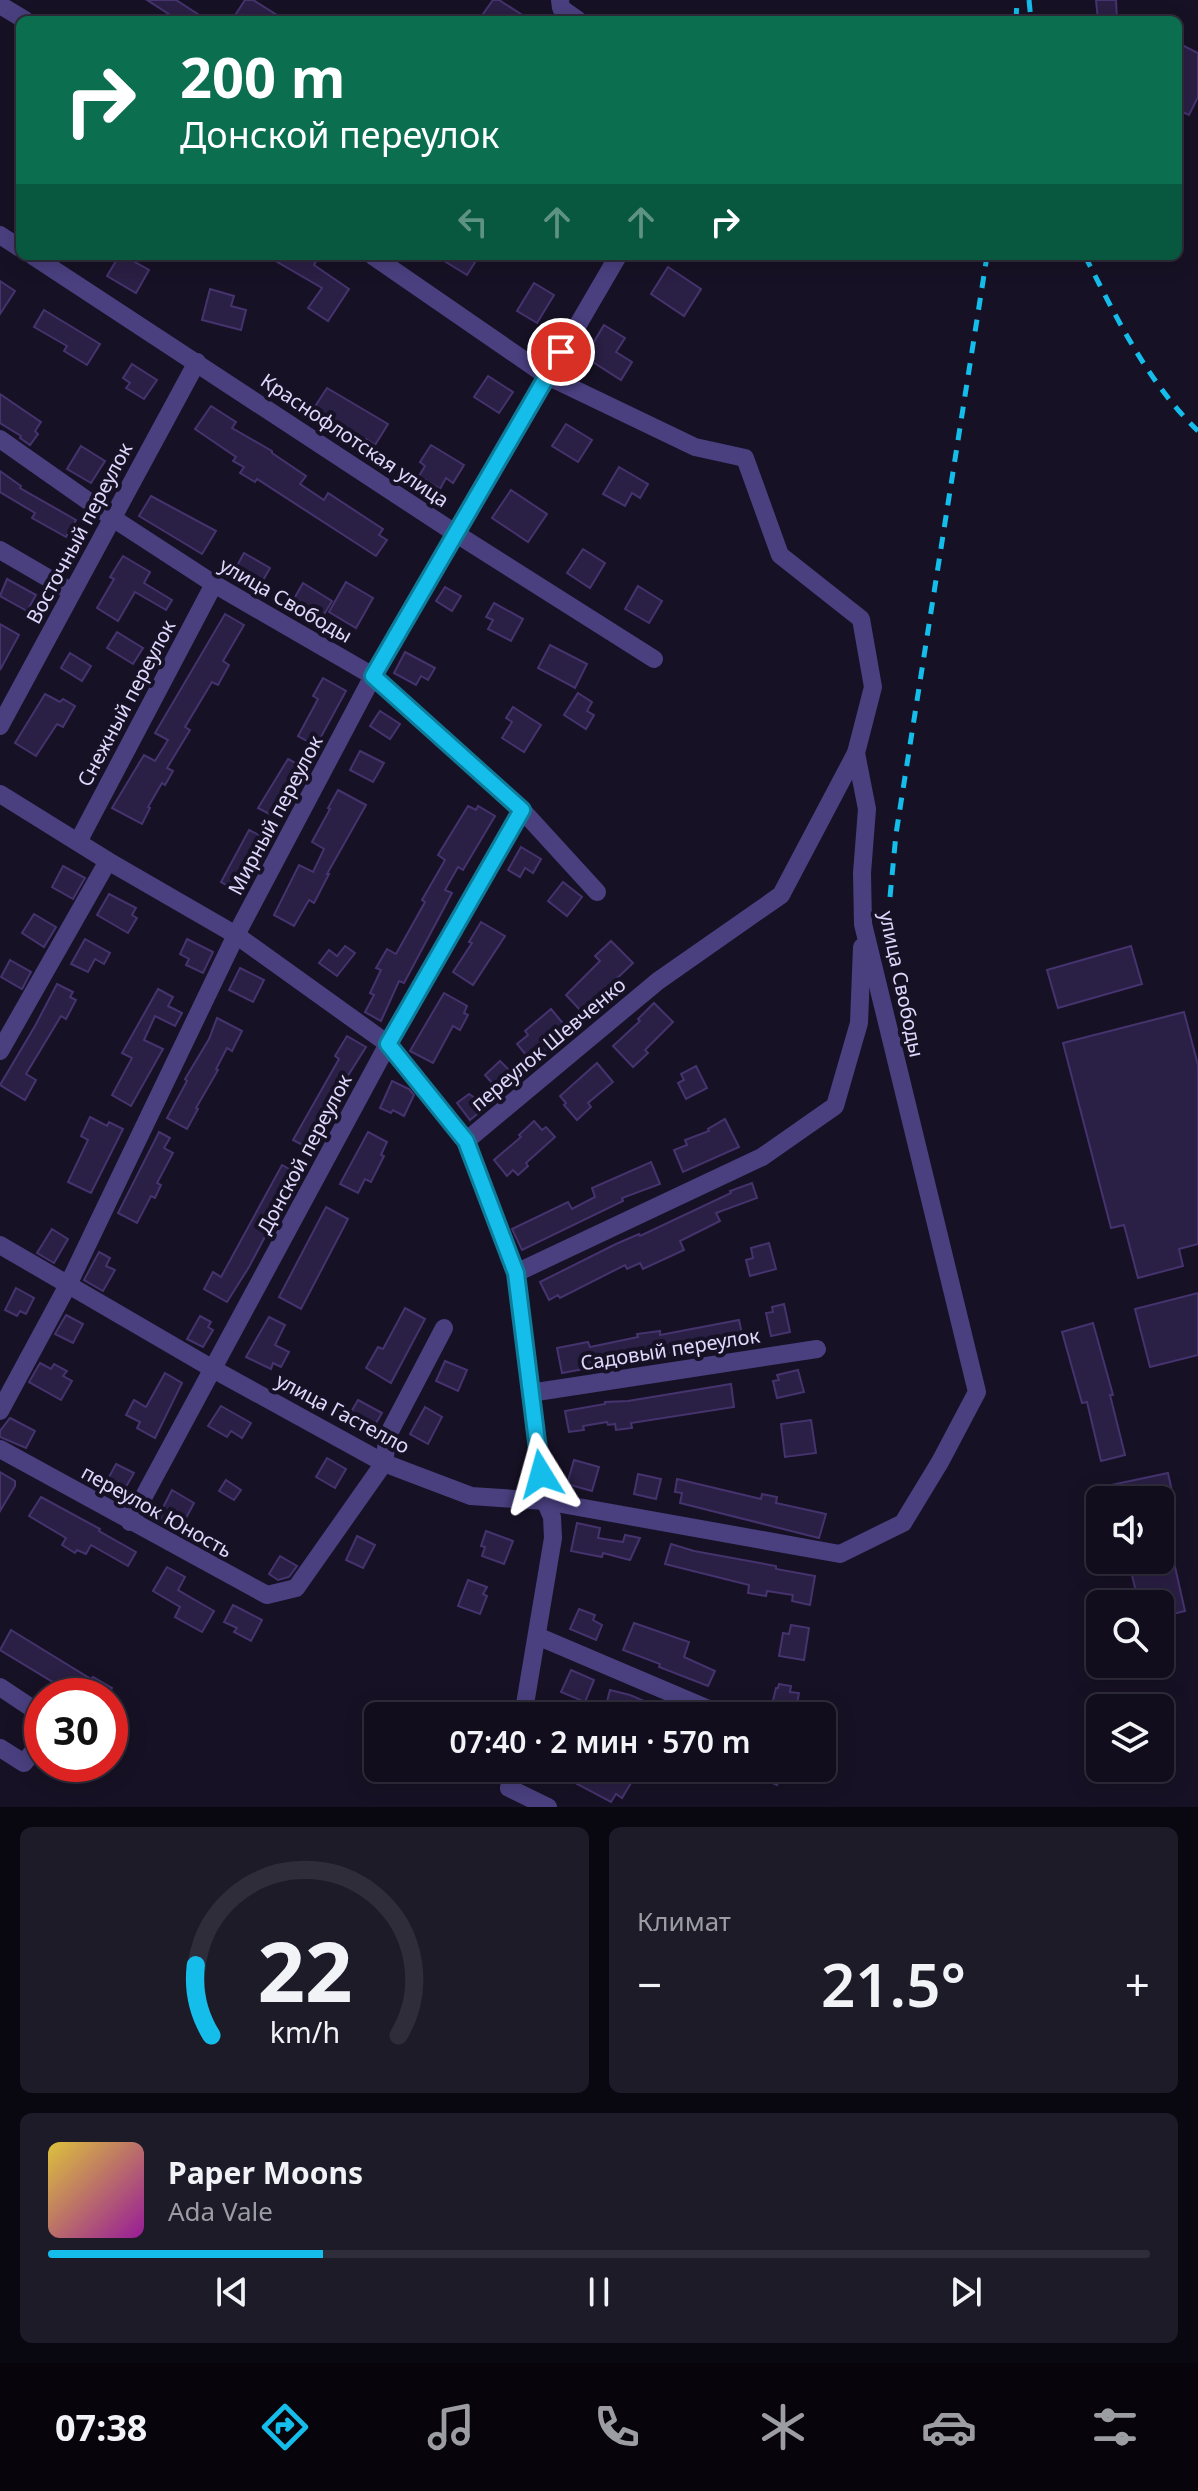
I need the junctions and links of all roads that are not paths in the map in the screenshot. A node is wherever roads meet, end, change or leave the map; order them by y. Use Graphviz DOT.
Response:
graph roads {
  1 [pos="560,0"];
  2 [pos="0,5"];
  3 [pos="18,16"];
  4 [pos="572,16"];
  5 [pos="39,260"];
  6 [pos="379,260"];
  7 [pos="616,260"];
  8 [pos="197,362"];
  9 [pos="547,376"];
  10 [pos="0,439"];
  11 [pos="111,517"];
  12 [pos="455,533"];
  13 [pos="0,550"];
  14 [pos="214,584"];
  15 [pos="72,592"];
  16 [pos="654,659"];
  17 [pos="373,676"];
  18 [pos="0,726"];
  19 [pos="856,753"];
  20 [pos="0,794"];
  21 [pos="522,810"];
  22 [pos="78,842"];
  23 [pos="108,861"];
  24 [pos="597,892"];
  25 [pos="863,924"];
  26 [pos="236,935"];
  27 [pos="388,1044"];
  28 [pos="0,1051"];
  29 [pos="466,1141"];
  30 [pos="0,1245"];
  31 [pos="516,1273"];
  32 [pos="68,1285"];
  33 [pos="444,1328"];
  34 [pos="817,1349"];
  35 [pos="213,1369"];
  36 [pos="530,1393"];
  37 [pos="0,1411"];
  38 [pos="0,1449"];
  39 [pos="384,1463"];
  40 [pos="545,1501"];
  41 [pos="130,1522"];
  42 [pos="840,1554"];
  43 [pos="537,1636"];
  44 [pos="0,1687"];
  45 [pos="525,1702"];
  46 [pos="692,1702"];
  47 [pos="24,1703"];
  48 [pos="0,1748"];
  49 [pos="24,1763"];
  50 [pos="510,1782"];
  51 [pos="548,1807"];
  1 -- 4 [label="street"];
  2 -- 3 [label="street"];
  5 -- 8 [label="street, Краснофлотская улица"];
  6 -- 9 [label="street"];
  7 -- 9 [label="street, Мирный переулок"];
  8 -- 11 [label="street, Восточный переулок"];
  8 -- 12 [label="street, Краснофлотская улица"];
  9 -- 12 [label="street, Мирный переулок"];
  9 -- 19 [label="street, улица Свободы"];
  10 -- 11 [label="street, улица Свободы"];
  11 -- 14 [label="street, улица Свободы"];
  11 -- 15 [label="street, Восточный переулок"];
  12 -- 16 [label="street, Краснофлотская улица"];
  12 -- 17 [label="street, Мирный переулок"];
  13 -- 15 [label="street"];
  14 -- 17 [label="street, улица Свободы"];
  14 -- 22 [label="street, Снежный переулок"];
  15 -- 18 [label="street, Восточный переулок"];
  17 -- 21 [label="street, улица Свободы"];
  17 -- 26 [label="street, Мирный переулок"];
  19 -- 25 [label="street, улица Свободы"];
  19 -- 29 [label="street, переулок Шевченко"];
  20 -- 22 [label="street"];
  21 -- 24 [label="street, улица Свободы"];
  21 -- 27 [label="street, Донской переулок"];
  22 -- 23 [label="street"];
  23 -- 26 [label="street"];
  23 -- 28 [label="street"];
  25 -- 31 [label="street"];
  25 -- 42 [label="street, улица Свободы"];
  26 -- 27 [label="street"];
  26 -- 32 [label="street, Мирный переулок"];
  27 -- 29 [label="street"];
  27 -- 35 [label="street, Донской переулок"];
  29 -- 31 [label="street"];
  30 -- 32 [label="street, улица Гастелло"];
  31 -- 36 [label="street"];
  32 -- 35 [label="street, улица Гастелло"];
  32 -- 37 [label="street, Мирный переулок"];
  33 -- 39 [label="street"];
  34 -- 36 [label="street, Садовый переулок"];
  35 -- 39 [label="street, улица Гастелло"];
  35 -- 41 [label="street, Донской переулок"];
  36 -- 40 [label="street"];
  38 -- 41 [label="street, переулок Юность"];
  39 -- 40 [label="street, улица Гастелло"];
  39 -- 41 [label="street, переулок Юность"];
  40 -- 42 [label="street, улица Гастелло"];
  40 -- 43 [label="street"];
  43 -- 45 [label="street"];
  43 -- 46 [label="street"];
  44 -- 47 [label="street"];
  48 -- 49 [label="street"];
  50 -- 51 [label="street"];
}
